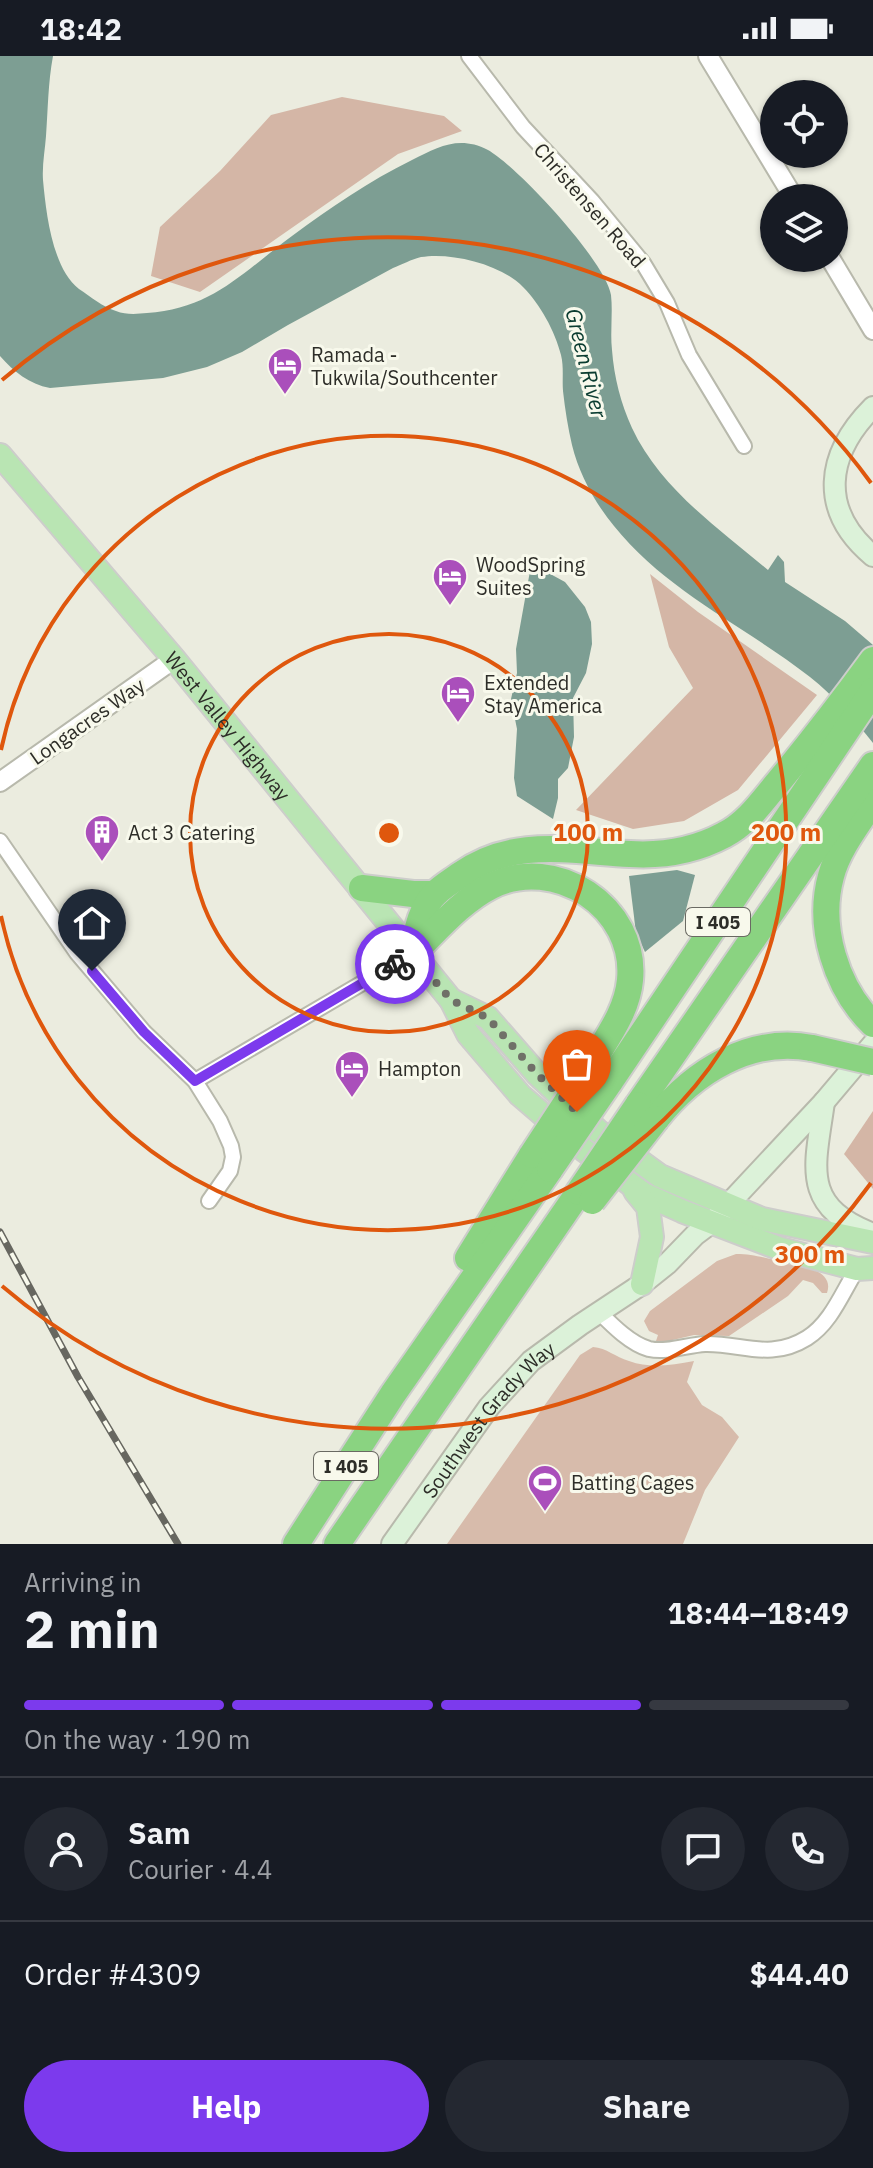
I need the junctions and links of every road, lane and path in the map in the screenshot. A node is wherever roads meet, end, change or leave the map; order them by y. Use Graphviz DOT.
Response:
graph roads {
  1 [pos="469,56"];
  2 [pos="708,56"];
  3 [pos="786,184"];
  4 [pos="838,272"];
  5 [pos="873,330"];
  6 [pos="873,407"];
  7 [pos="744,446"];
  8 [pos="0,455"];
  9 [pos="873,556"];
  10 [pos="174,659"];
  11 [pos="873,660"];
  12 [pos="873,691"];
  13 [pos="819,751"];
  14 [pos="873,765"];
  15 [pos="0,782"];
  16 [pos="866,800"];
  17 [pos="0,841"];
  18 [pos="362,888"];
  19 [pos="433,894"];
  20 [pos="412,954"];
  21 [pos="451,1000"];
  22 [pos="873,1024"];
  23 [pos="873,1044"];
  24 [pos="873,1062"];
  25 [pos="599,1075"];
  26 [pos="195,1081"];
  27 [pos="824,1102"];
  28 [pos="647,1112"];
  29 [pos="629,1184"];
  30 [pos="209,1201"];
  31 [pos="728,1206"];
  32 [pos="711,1223"];
  33 [pos="873,1234"];
  34 [pos="873,1242"];
  35 [pos="865,1269"];
  36 [pos="642,1284"];
  37 [pos="600,1313"];
  38 [pos="296,1544"];
  39 [pos="337,1544"];
  40 [pos="392,1544"];
  1 -- 7 [label="street, Christensen Road"];
  2 -- 3 [label="street"];
  4 -- 5 [label="street"];
  6 -- 9 [label="main road"];
  8 -- 10 [label="main road, West Valley Highway"];
  10 -- 15 [label="street, Longacres Way"];
  10 -- 18 [label="main road, West Valley Highway"];
  11 -- 13 [label="highway"];
  12 -- 13 [label="highway, I 405"];
  13 -- 19 [label="highway"];
  13 -- 25 [label="highway, I 405"];
  14 -- 16 [label="highway, I 405"];
  16 -- 22 [label="highway"];
  16 -- 28 [label="highway, I 405"];
  17 -- 26 [label="street"];
  18 -- 19 [label="highway"];
  18 -- 20 [label="main road, West Valley Highway"];
  19 -- 20 [label="highway"];
  20 -- 21 [label="main road, West Valley Highway"];
  20 -- 25 [label="highway"];
  20 -- 26 [label="street"];
  21 -- 29 [label="main road, West Valley Highway"];
  21 -- 31 [label="main road, West Valley Highway"];
  23 -- 27 [label="main road, Southwest Grady Way"];
  24 -- 28 [label="highway, bridge"];
  25 -- 38 [label="highway, I 405, bridge"];
  26 -- 30 [label="street"];
  27 -- 31 [label="main road, Southwest Grady Way"];
  27 -- 33 [label="main road"];
  28 -- 39 [label="highway, I 405, bridge"];
  29 -- 32 [label="main road"];
  29 -- 36 [label="main road"];
  31 -- 32 [label="main road, Southwest Grady Way"];
  31 -- 34 [label="main road, West Valley Highway"];
  32 -- 35 [label="main road"];
  32 -- 36 [label="main road, Southwest Grady Way"];
  35 -- 37 [label="street"];
  36 -- 37 [label="main road, Southwest Grady Way"];
  37 -- 40 [label="main road, Southwest Grady Way"];
}
